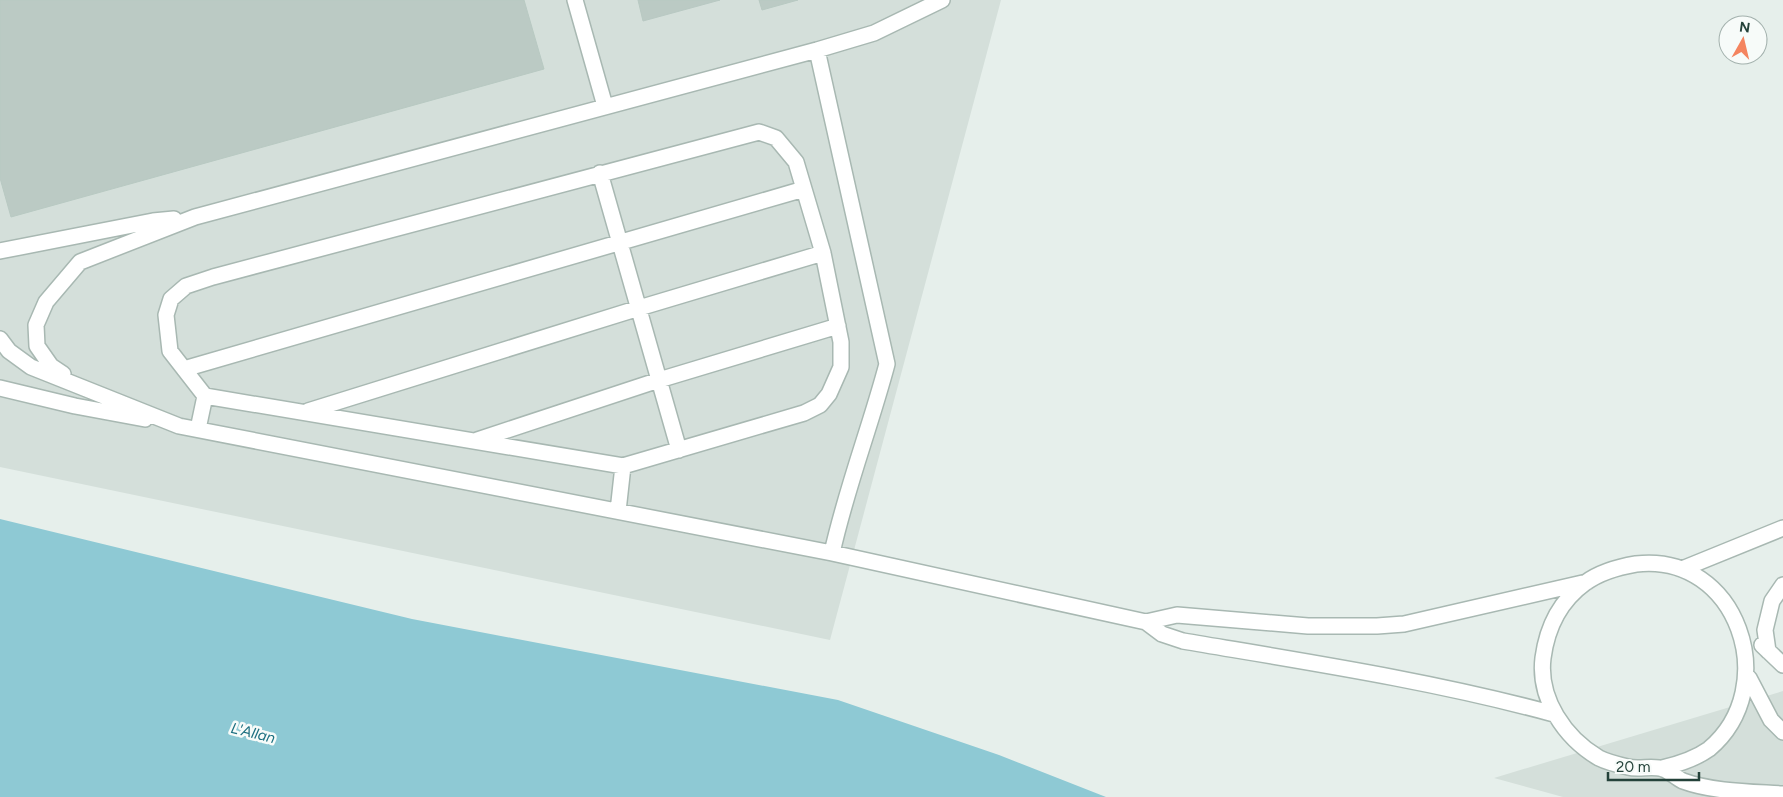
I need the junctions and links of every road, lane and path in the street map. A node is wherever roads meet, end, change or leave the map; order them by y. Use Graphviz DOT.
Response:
graph roads {
  1 [pos="575,0"];
  2 [pos="942,0"];
  3 [pos="817,50"];
  4 [pos="606,106"];
  5 [pos="600,173"];
  6 [pos="804,189"];
  7 [pos="195,217"];
  8 [pos="621,242"];
  9 [pos="0,252"];
  10 [pos="823,253"];
  11 [pos="639,308"];
  12 [pos="838,326"];
  13 [pos="0,339"];
  14 [pos="184,369"];
  15 [pos="659,380"];
  16 [pos="81,386"];
  17 [pos="0,388"];
  18 [pos="205,396"];
  19 [pos="306,412"];
  20 [pos="179,426"];
  21 [pos="198,429"];
  22 [pos="476,441"];
  23 [pos="679,450"];
  24 [pos="623,466"];
  25 [pos="618,511"];
  26 [pos="1783,528"];
  27 [pos="832,553"];
  28 [pos="1682,569"];
  29 [pos="1586,582"];
  30 [pos="1783,585"];
  31 [pos="1146,622"];
  32 [pos="1742,627"];
  33 [pos="1768,651"];
  34 [pos="1783,665"];
  35 [pos="1749,678"];
  36 [pos="1554,714"];
  37 [pos="1783,732"];
  38 [pos="1662,768"];
  39 [pos="1783,794"];
  1 -- 4 [label="lane"];
  2 -- 3 [label="lane"];
  3 -- 4 [label="lane"];
  3 -- 27 [label="lane"];
  4 -- 7 [label="lane"];
  5 -- 6 [label="lane"];
  5 -- 8 [label="lane"];
  5 -- 14 [label="lane"];
  6 -- 8 [label="lane"];
  6 -- 10 [label="lane"];
  7 -- 9 [label="lane"];
  7 -- 16 [label="lane"];
  8 -- 11 [label="lane"];
  8 -- 14 [label="lane"];
  10 -- 11 [label="lane"];
  10 -- 12 [label="lane"];
  11 -- 15 [label="lane"];
  11 -- 19 [label="lane"];
  12 -- 15 [label="lane"];
  12 -- 23 [label="lane"];
  13 -- 16 [label="lane"];
  14 -- 18 [label="lane"];
  15 -- 22 [label="lane"];
  15 -- 23 [label="lane"];
  16 -- 20 [label="lane"];
  17 -- 20 [label="lane"];
  18 -- 19 [label="lane"];
  18 -- 21 [label="lane"];
  19 -- 22 [label="lane"];
  20 -- 21 [label="lane"];
  21 -- 25 [label="lane"];
  22 -- 24 [label="lane"];
  23 -- 24 [label="lane"];
  24 -- 25 [label="lane"];
  25 -- 27 [label="lane"];
  26 -- 28 [label="lane"];
  27 -- 31 [label="lane"];
  28 -- 29 [label="lane"];
  28 -- 32 [label="lane"];
  29 -- 31 [label="lane"];
  29 -- 36 [label="lane"];
  30 -- 33 [label="lane"];
  31 -- 36 [label="lane"];
  32 -- 33 [label="lane"];
  32 -- 35 [label="lane"];
  33 -- 34 [label="lane"];
  35 -- 37 [label="lane"];
  35 -- 38 [label="lane"];
  36 -- 38 [label="lane"];
  38 -- 39 [label="lane"];
}
